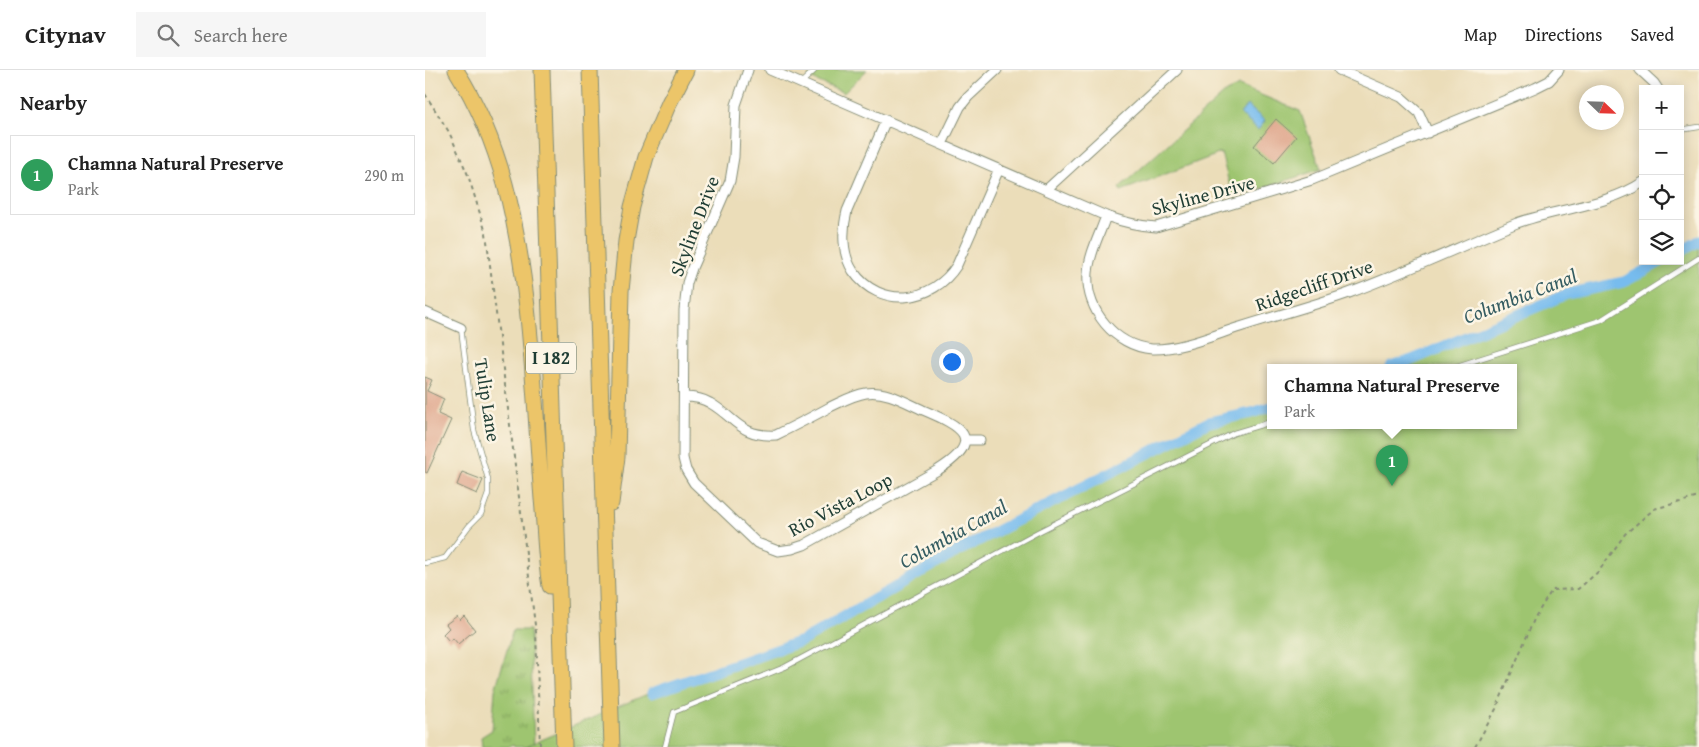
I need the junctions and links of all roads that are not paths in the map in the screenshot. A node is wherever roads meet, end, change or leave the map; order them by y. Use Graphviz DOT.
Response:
graph roads {
  1 [pos="456,70"];
  2 [pos="542,70"];
  3 [pos="589,70"];
  4 [pos="685,70"];
  5 [pos="748,70"];
  6 [pos="770,70"];
  7 [pos="815,70"];
  8 [pos="997,70"];
  9 [pos="1177,70"];
  10 [pos="1339,70"];
  11 [pos="1559,70"];
  12 [pos="1640,70"];
  13 [pos="801,83"];
  14 [pos="1655,85"];
  15 [pos="886,120"];
  16 [pos="1699,127"];
  17 [pos="1684,129"];
  18 [pos="1428,133"];
  19 [pos="942,144"];
  20 [pos="999,169"];
  21 [pos="1639,185"];
  22 [pos="1047,189"];
  23 [pos="1107,216"];
  24 [pos="1699,258"];
  25 [pos="425,312"];
  26 [pos="461,328"];
  27 [pos="1462,364"];
  28 [pos="683,397"];
  29 [pos="1267,423"];
  30 [pos="965,440"];
  31 [pos="980,440"];
  32 [pos="605,544"];
  33 [pos="425,563"];
  34 [pos="561,647"];
  35 [pos="564,747"];
  36 [pos="613,747"];
  37 [pos="665,747"];
  1 -- 34 [label="highway"];
  2 -- 34 [label="highway, I 182"];
  3 -- 32 [label="highway, I 182"];
  4 -- 32 [label="highway"];
  5 -- 28 [label="street, Skyline Drive"];
  6 -- 13 [label="street, Skyline Drive"];
  7 -- 13 [label="lane"];
  8 -- 19 [label="street"];
  9 -- 22 [label="street"];
  10 -- 18 [label="street"];
  11 -- 18 [label="street, Skyline Drive"];
  12 -- 14 [label="street"];
  13 -- 15 [label="street, Skyline Drive"];
  15 -- 19 [label="street, Skyline Drive"];
  15 -- 20 [label="street"];
  16 -- 17 [label="lane"];
  18 -- 23 [label="street, Skyline Drive"];
  19 -- 20 [label="street, Skyline Drive"];
  20 -- 22 [label="street, Skyline Drive"];
  21 -- 23 [label="street, Ridgecliff Drive"];
  22 -- 23 [label="street, Skyline Drive"];
  24 -- 27 [label="lane"];
  25 -- 26 [label="street, Tulip Lane"];
  26 -- 33 [label="lane, Tulip Lane"];
  28 -- 30 [label="street"];
  28 -- 30 [label="street, Rio Vista Loop"];
  29 -- 37 [label="lane"];
  30 -- 31 [label="street"];
  32 -- 36 [label="highway, I 182"];
  34 -- 35 [label="highway, I 182"];
}
